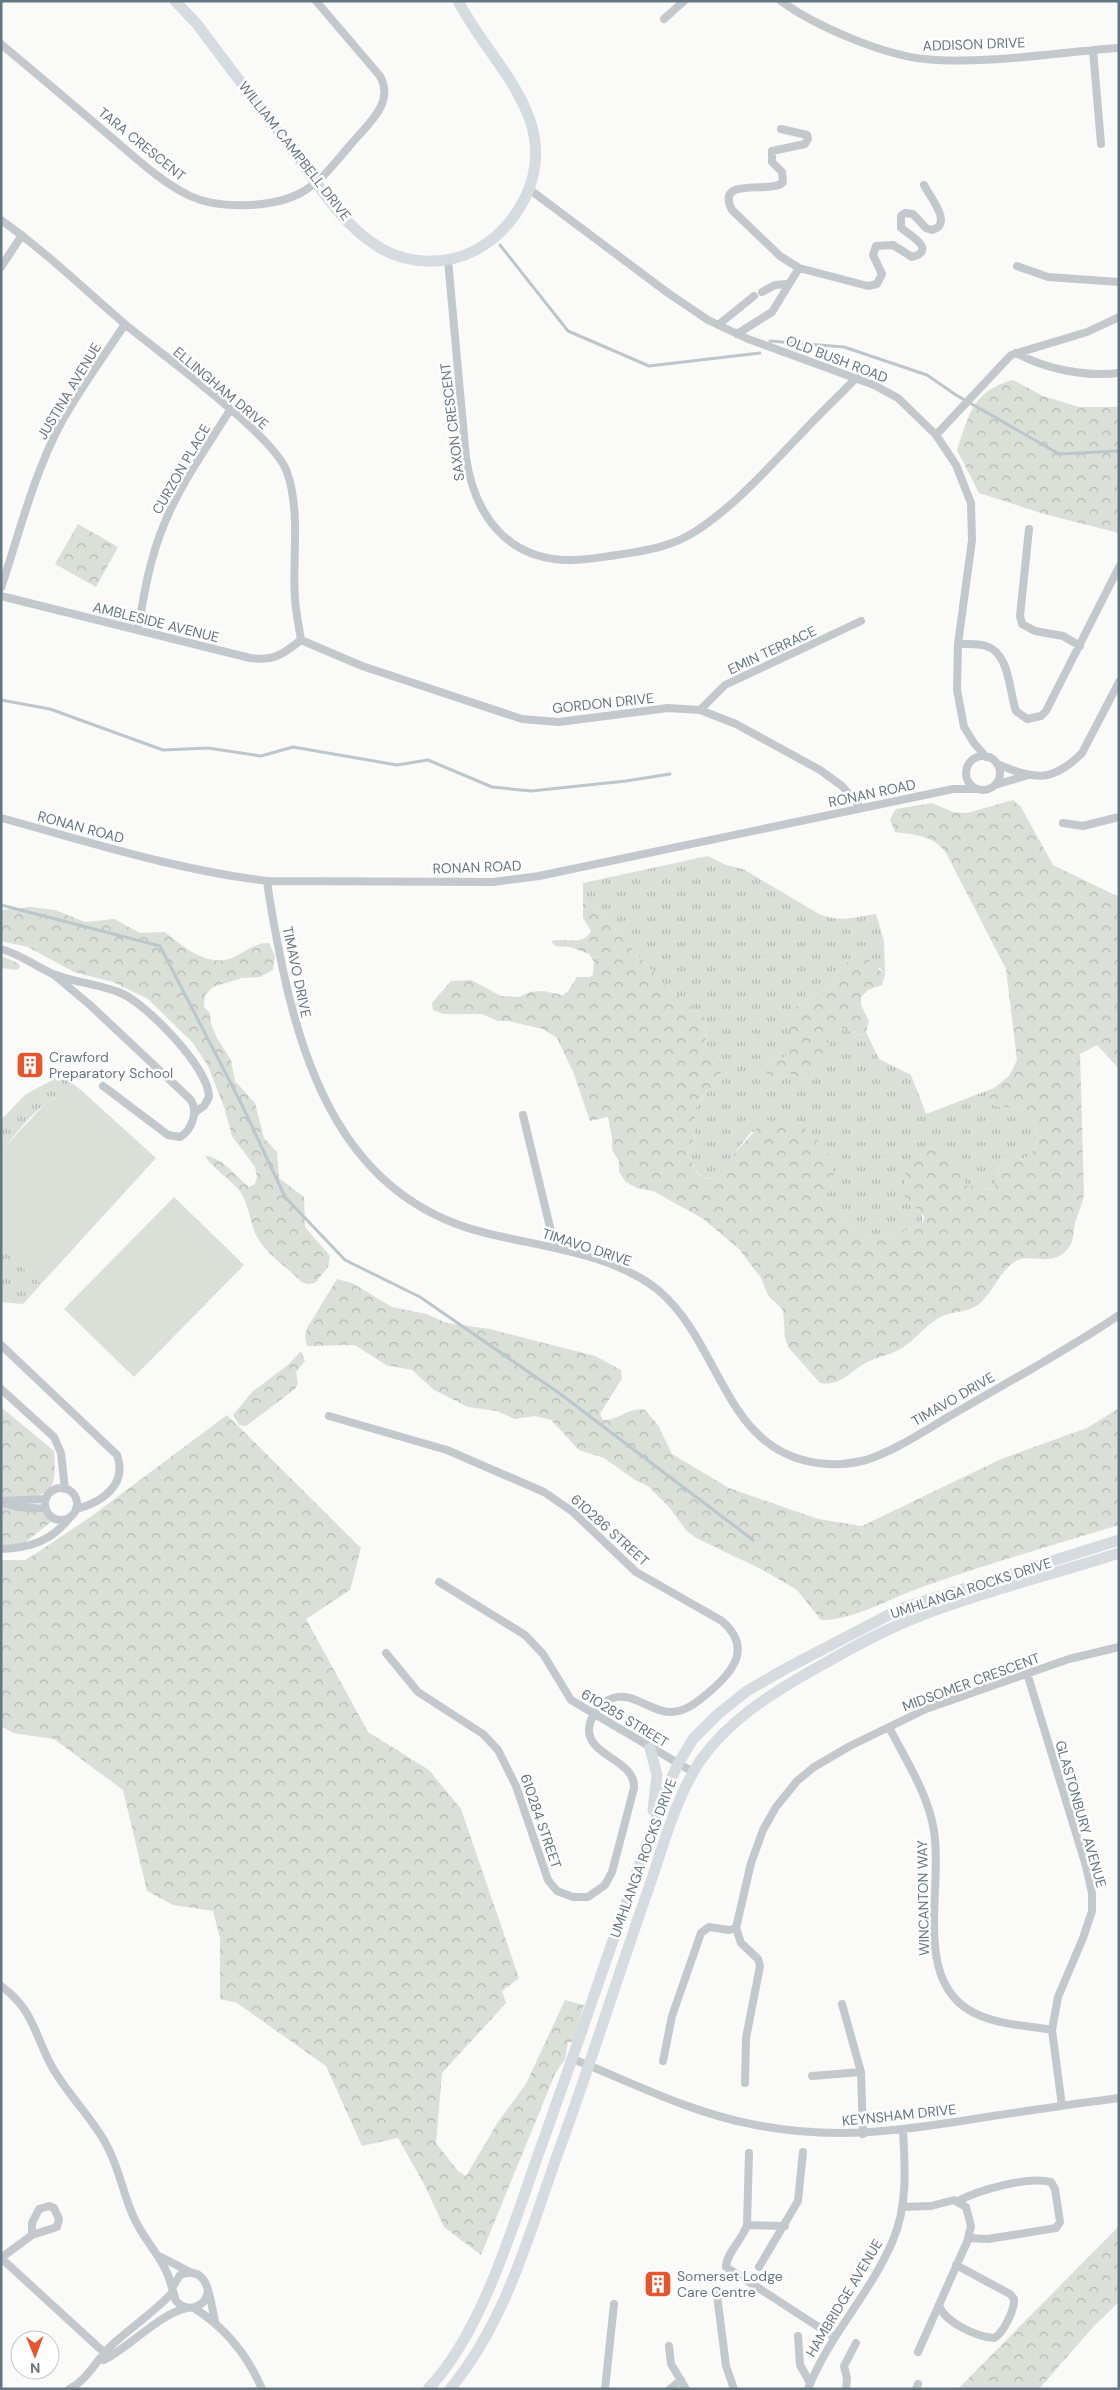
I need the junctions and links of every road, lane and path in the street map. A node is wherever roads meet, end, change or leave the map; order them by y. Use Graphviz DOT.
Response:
graph roads {
  1 [pos="175,1"];
  2 [pos="316,1"];
  3 [pos="458,1"];
  4 [pos="684,1"];
  5 [pos="781,1"];
  6 [pos="664,19"];
  7 [pos="1,44"];
  8 [pos="1119,48"];
  9 [pos="1093,50"];
  10 [pos="781,129"];
  11 [pos="1101,144"];
  12 [pos="316,182"];
  13 [pos="924,185"];
  14 [pos="529,189"];
  15 [pos="1,220"];
  16 [pos="22,235"];
  17 [pos="448,260"];
  18 [pos="1017,266"];
  19 [pos="1,267"];
  20 [pos="799,268"];
  21 [pos="1119,282"];
  22 [pos="787,284"];
  23 [pos="762,292"];
  24 [pos="754,296"];
  25 [pos="1118,318"];
  26 [pos="124,324"];
  27 [pos="718,325"];
  28 [pos="737,334"];
  29 [pos="1016,353"];
  30 [pos="1119,374"];
  31 [pos="857,378"];
  32 [pos="230,410"];
  33 [pos="936,435"];
  34 [pos="1029,529"];
  35 [pos="1119,567"];
  36 [pos="1,588"];
  37 [pos="1,596"];
  38 [pos="860,621"];
  39 [pos="138,630"];
  40 [pos="301,640"];
  41 [pos="958,644"];
  42 [pos="1080,646"];
  43 [pos="1119,682"];
  44 [pos="700,710"];
  45 [pos="974,743"];
  46 [pos="986,757"];
  47 [pos="970,762"];
  48 [pos="997,764"];
  49 [pos="1025,776"];
  50 [pos="967,777"];
  51 [pos="995,785"];
  52 [pos="953,789"];
  53 [pos="977,789"];
  54 [pos="862,808"];
  55 [pos="1,818"];
  56 [pos="1119,818"];
  57 [pos="1063,823"];
  58 [pos="267,881"];
  59 [pos="1,950"];
  60 [pos="53,974"];
  61 [pos="103,1086"];
  62 [pos="194,1113"];
  63 [pos="523,1115"];
  64 [pos="556,1248"];
  65 [pos="1119,1314"];
  66 [pos="1,1345"];
  67 [pos="1,1389"];
  68 [pos="329,1416"];
  69 [pos="63,1467"];
  70 [pos="65,1489"];
  71 [pos="56,1490"];
  72 [pos="45,1499"];
  73 [pos="1,1501"];
  74 [pos="46,1509"];
  75 [pos="74,1513"];
  76 [pos="56,1519"];
  77 [pos="47,1536"];
  78 [pos="1119,1540"];
  79 [pos="1,1549"];
  80 [pos="1119,1553"];
  81 [pos="440,1582"];
  82 [pos="1119,1647"];
  83 [pos="386,1653"];
  84 [pos="1027,1674"];
  85 [pos="594,1714"];
  86 [pos="889,1727"];
  87 [pos="650,1748"];
  88 [pos="678,1764"];
  89 [pos="693,1772"];
  90 [pos="647,1842"];
  91 [pos="736,1928"];
  92 [pos="1,1986"];
  93 [pos="842,2004"];
  94 [pos="1052,2030"];
  95 [pos="573,2060"];
  96 [pos="663,2061"];
  97 [pos="590,2066"];
  98 [pos="861,2072"];
  99 [pos="812,2076"];
  100 [pos="745,2083"];
  101 [pos="1119,2098"];
  102 [pos="1062,2106"];
  103 [pos="903,2130"];
  104 [pos="863,2134"];
  105 [pos="803,2152"];
  106 [pos="749,2153"];
  107 [pos="958,2201"];
  108 [pos="902,2207"];
  109 [pos="747,2225"];
  110 [pos="785,2226"];
  111 [pos="32,2235"];
  112 [pos="968,2238"];
  113 [pos="160,2256"];
  114 [pos="1,2258"];
  115 [pos="956,2265"];
  116 [pos="759,2267"];
  117 [pos="190,2272"];
  118 [pos="172,2290"];
  119 [pos="208,2291"];
  120 [pos="717,2296"];
  121 [pos="614,2304"];
  122 [pos="939,2305"];
  123 [pos="191,2308"];
  124 [pos="215,2321"];
  125 [pos="798,2336"];
  126 [pos="834,2337"];
  127 [pos="856,2343"];
  128 [pos="669,2346"];
  129 [pos="918,2352"];
  130 [pos="106,2356"];
  131 [pos="681,2380"];
  132 [pos="809,2386"];
  133 [pos="78,2387"];
  134 [pos="69,2389"];
  135 [pos="262,2389"];
  136 [pos="428,2389"];
  137 [pos="450,2389"];
  138 [pos="606,2389"];
  139 [pos="670,2389"];
  140 [pos="686,2389"];
  141 [pos="734,2389"];
  142 [pos="846,2389"];
  1 -- 12 [label="main road, WILLIAM CAMPBELL DRIVE"];
  2 -- 12 [label="street, TARA CRESCENT"];
  3 -- 14 [label="main road, WILLIAM CAMPBELL DRIVE"];
  4 -- 6 [label="street"];
  5 -- 9 [label="street, ADDISON DRIVE"];
  7 -- 12 [label="street, TARA CRESCENT"];
  8 -- 9 [label="street, ADDISON DRIVE"];
  9 -- 11 [label="street"];
  10 -- 20 [label="street"];
  12 -- 17 [label="main road, WILLIAM CAMPBELL DRIVE"];
  13 -- 20 [label="street"];
  14 -- 17 [label="main road, WILLIAM CAMPBELL DRIVE"];
  14 -- 27 [label="street, OLD BUSH ROAD"];
  15 -- 16 [label="street, ELLINGHAM DRIVE"];
  16 -- 19 [label="street"];
  16 -- 26 [label="street, ELLINGHAM DRIVE"];
  17 -- 31 [label="street, SAXON CRESCENT"];
  18 -- 21 [label="street"];
  20 -- 22 [label="street"];
  22 -- 23 [label="street"];
  22 -- 28 [label="street"];
  24 -- 27 [label="street"];
  25 -- 29 [label="street"];
  26 -- 32 [label="street, ELLINGHAM DRIVE"];
  26 -- 36 [label="street, JUSTINA AVENUE"];
  27 -- 28 [label="street, OLD BUSH ROAD"];
  28 -- 31 [label="street, OLD BUSH ROAD"];
  29 -- 30 [label="street"];
  29 -- 33 [label="street"];
  31 -- 33 [label="street, OLD BUSH ROAD"];
  32 -- 39 [label="street, CURZON PLACE"];
  32 -- 40 [label="street, ELLINGHAM DRIVE"];
  33 -- 41 [label="street, OLD BUSH ROAD"];
  34 -- 42 [label="street"];
  35 -- 42 [label="street"];
  37 -- 39 [label="street, AMBLESIDE AVENUE"];
  38 -- 44 [label="street, EMIN TERRACE"];
  39 -- 40 [label="street, AMBLESIDE AVENUE"];
  40 -- 44 [label="street, GORDON DRIVE"];
  41 -- 42 [label="street"];
  41 -- 45 [label="street, OLD BUSH ROAD"];
  43 -- 49 [label="street"];
  44 -- 54 [label="street, GORDON DRIVE"];
  45 -- 46 [label="street, OLD BUSH ROAD"];
  45 -- 47 [label="street"];
  46 -- 47 [label="street"];
  46 -- 48 [label="street"];
  47 -- 50 [label="street"];
  48 -- 49 [label="street"];
  48 -- 51 [label="street"];
  49 -- 51 [label="street"];
  50 -- 52 [label="street, RONAN ROAD"];
  50 -- 53 [label="street"];
  51 -- 53 [label="street"];
  52 -- 53 [label="street, RONAN ROAD"];
  52 -- 54 [label="street, RONAN ROAD"];
  54 -- 58 [label="street, RONAN ROAD"];
  55 -- 58 [label="street, RONAN ROAD"];
  56 -- 57 [label="street"];
  58 -- 64 [label="street, TIMAVO DRIVE"];
  59 -- 60 [label="street"];
  60 -- 62 [label="street"];
  60 -- 62 [label="street"];
  61 -- 62 [label="street"];
  63 -- 64 [label="street"];
  64 -- 65 [label="street, TIMAVO DRIVE"];
  66 -- 75 [label="street"];
  67 -- 69 [label="street"];
  68 -- 85 [label="street, 610286 STREET"];
  69 -- 70 [label="street"];
  69 -- 71 [label="street"];
  70 -- 71 [label="street"];
  70 -- 75 [label="street"];
  71 -- 72 [label="street"];
  72 -- 73 [label="street"];
  72 -- 74 [label="street"];
  73 -- 74 [label="street"];
  74 -- 76 [label="street"];
  75 -- 76 [label="street"];
  75 -- 77 [label="street"];
  76 -- 77 [label="street"];
  77 -- 79 [label="street"];
  78 -- 88 [label="main road, UMHLANGA ROCKS DRIVE"];
  80 -- 89 [label="main road, UMHLANGA ROCKS DRIVE"];
  81 -- 85 [label="street, 610285 STREET"];
  82 -- 84 [label="street, MIDSOMER CRESCENT"];
  83 -- 85 [label="street, 610284 STREET"];
  84 -- 86 [label="street, MIDSOMER CRESCENT"];
  84 -- 94 [label="street, GLASTONBURY AVENUE"];
  85 -- 87 [label="street, 610285 STREET"];
  86 -- 91 [label="street, MIDSOMER CRESCENT"];
  86 -- 94 [label="street, WINCANTON WAY"];
  87 -- 88 [label="street, 610285 STREET"];
  87 -- 90 [label="main road"];
  88 -- 89 [label="street, 610285 STREET"];
  88 -- 90 [label="main road, UMHLANGA ROCKS DRIVE"];
  89 -- 97 [label="main road, UMHLANGA ROCKS DRIVE"];
  90 -- 95 [label="main road, UMHLANGA ROCKS DRIVE"];
  91 -- 96 [label="street"];
  91 -- 100 [label="street"];
  92 -- 113 [label="street"];
  93 -- 98 [label="street"];
  94 -- 102 [label="street, GLASTONBURY AVENUE"];
  95 -- 97 [label="street, KEYNSHAM DRIVE"];
  95 -- 136 [label="main road, UMHLANGA ROCKS DRIVE"];
  97 -- 104 [label="street, KEYNSHAM DRIVE"];
  97 -- 137 [label="main road, UMHLANGA ROCKS DRIVE"];
  98 -- 99 [label="street"];
  98 -- 104 [label="street"];
  101 -- 102 [label="street, KEYNSHAM DRIVE"];
  102 -- 103 [label="street, KEYNSHAM DRIVE"];
  103 -- 104 [label="street, KEYNSHAM DRIVE"];
  103 -- 108 [label="street, HAMBRIDGE AVENUE"];
  105 -- 110 [label="street"];
  106 -- 109 [label="street"];
  107 -- 108 [label="street"];
  107 -- 112 [label="street"];
  107 -- 112 [label="street"];
  108 -- 126 [label="street, HAMBRIDGE AVENUE"];
  109 -- 110 [label="street"];
  109 -- 126 [label="street"];
  110 -- 116 [label="street"];
  111 -- 114 [label="street"];
  112 -- 115 [label="street"];
  113 -- 117 [label="street"];
  113 -- 118 [label="street"];
  114 -- 130 [label="street"];
  115 -- 122 [label="street"];
  115 -- 122 [label="street"];
  117 -- 118 [label="street"];
  117 -- 119 [label="street"];
  118 -- 123 [label="street"];
  118 -- 130 [label="street"];
  119 -- 123 [label="street"];
  119 -- 124 [label="street"];
  120 -- 141 [label="street"];
  121 -- 138 [label="street"];
  122 -- 129 [label="street"];
  123 -- 124 [label="street"];
  123 -- 130 [label="street"];
  124 -- 135 [label="street"];
  125 -- 132 [label="street"];
  126 -- 132 [label="street, HAMBRIDGE AVENUE"];
  127 -- 142 [label="street"];
  128 -- 131 [label="street"];
  130 -- 133 [label="street"];
  131 -- 139 [label="street"];
  131 -- 140 [label="street"];
  133 -- 134 [label="street"];
}
